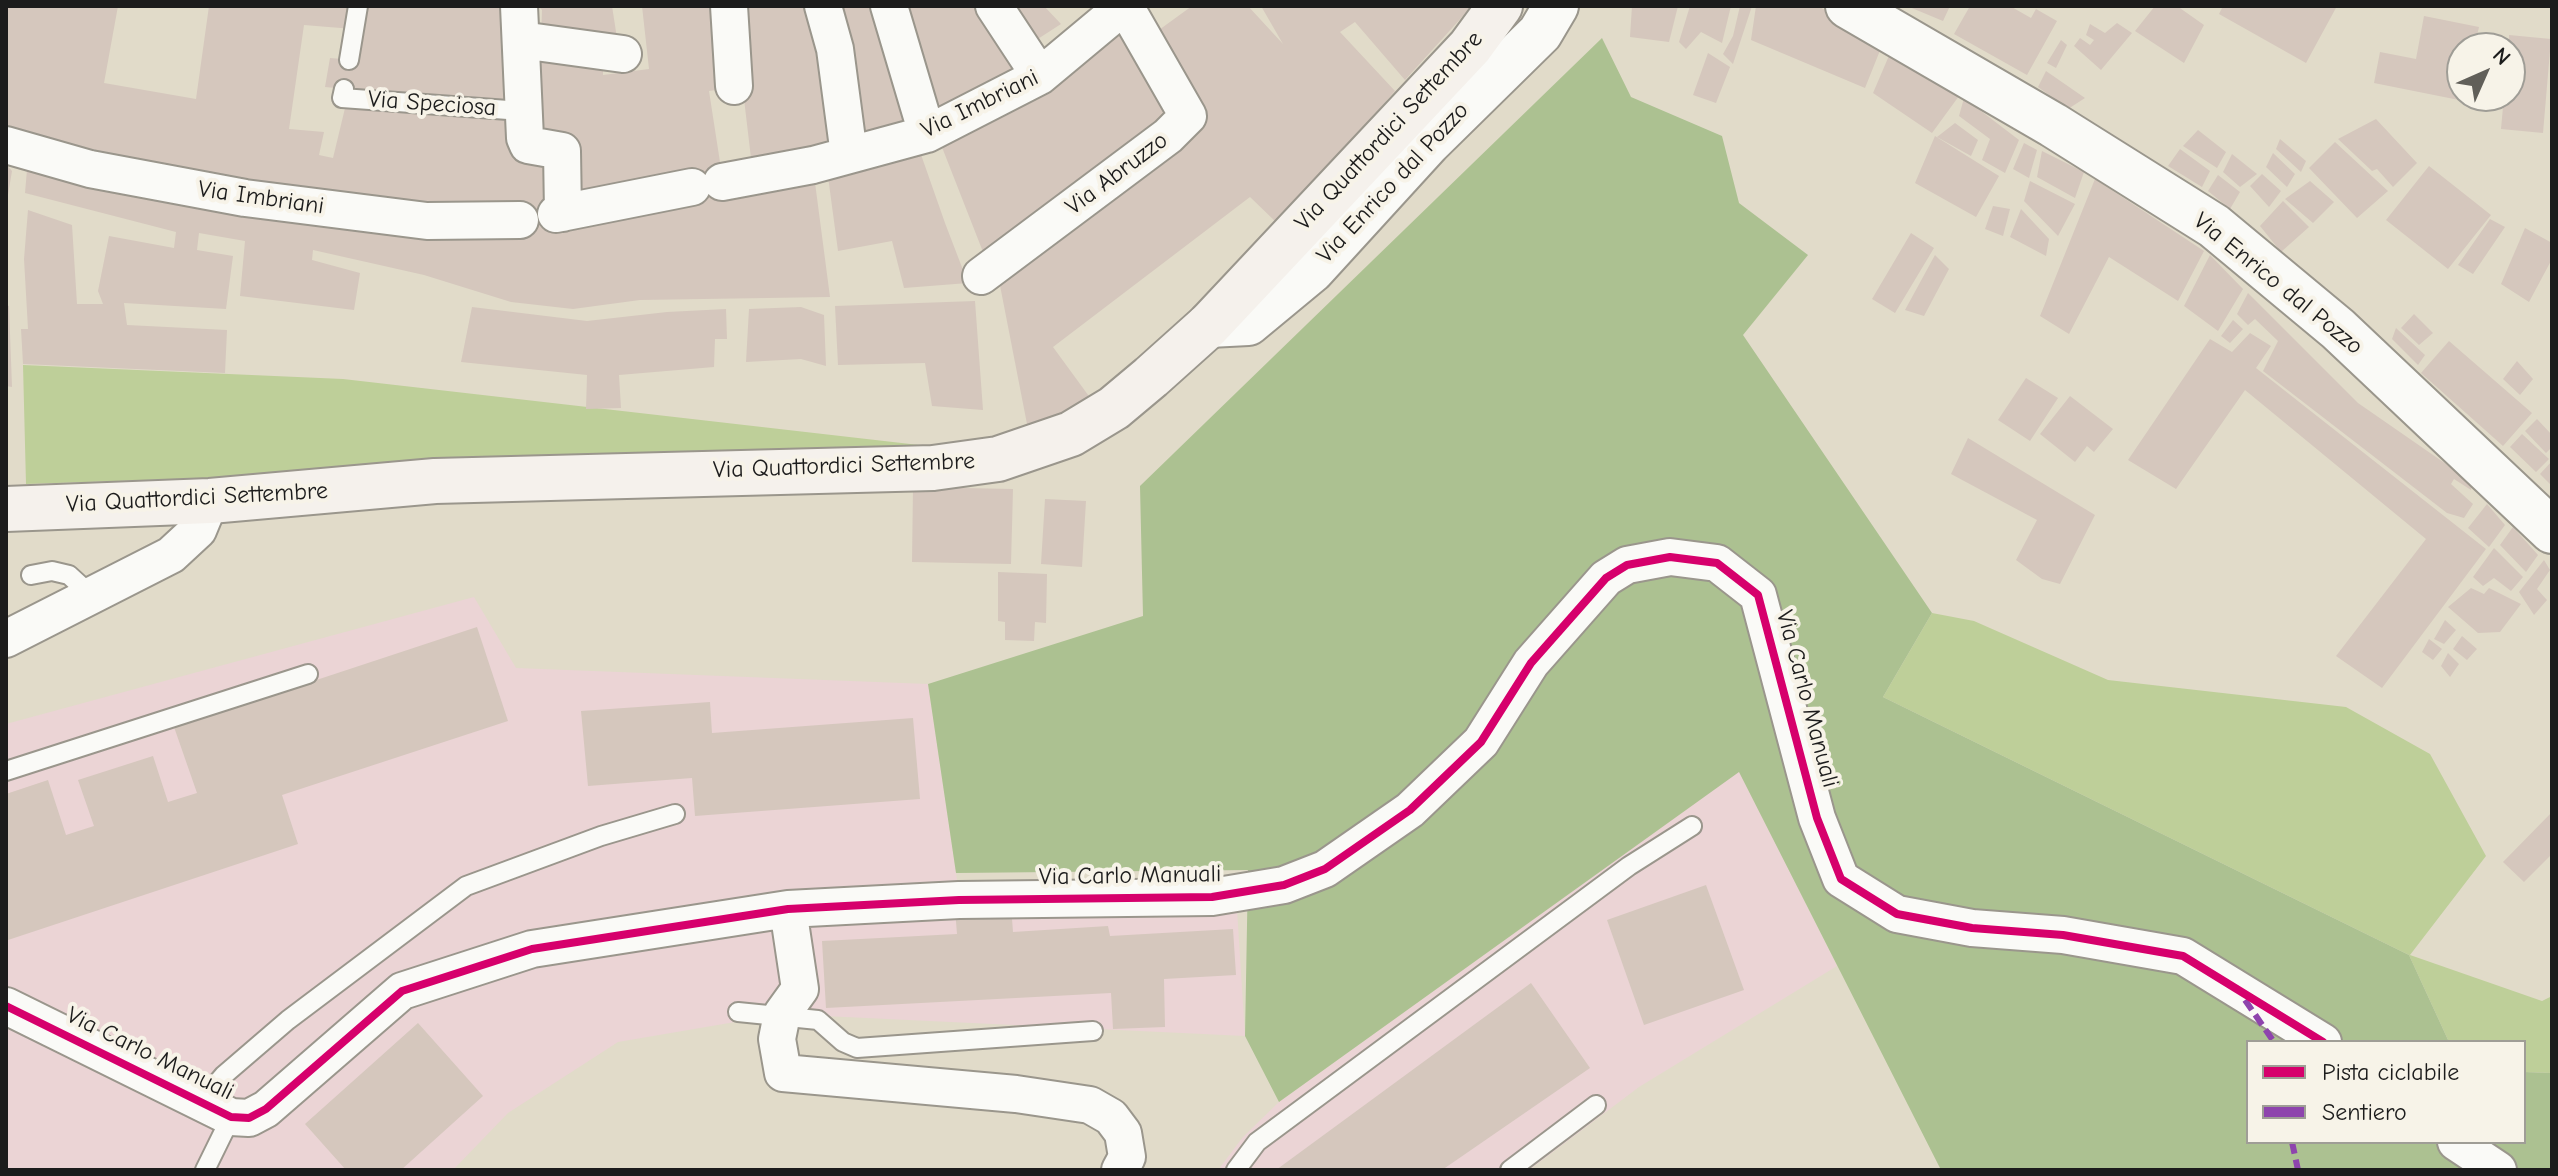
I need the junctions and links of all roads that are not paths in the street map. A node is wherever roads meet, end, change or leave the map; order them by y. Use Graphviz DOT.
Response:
graph roads {
  1 [pos="358,6"];
  2 [pos="729,6"];
  3 [pos="823,6"];
  4 [pos="889,6"];
  5 [pos="994,6"];
  6 [pos="1125,6"];
  7 [pos="1500,6"];
  8 [pos="1556,6"];
  9 [pos="1848,6"];
  10 [pos="520,23"];
  11 [pos="623,54"];
  12 [pos="349,60"];
  13 [pos="1040,76"];
  14 [pos="734,86"];
  15 [pos="343,93"];
  16 [pos="522,111"];
  17 [pos="927,134"];
  18 [pos="6,145"];
  19 [pos="849,155"];
  20 [pos="520,220"];
  21 [pos="984,282"];
  22 [pos="1209,325"];
  23 [pos="210,501"];
  24 [pos="6,509"];
  25 [pos="2552,531"];
  26 [pos="31,575"];
  27 [pos="92,596"];
  28 [pos="6,639"];
  29 [pos="308,674"];
  30 [pos="6,771"];
  31 [pos="675,814"];
  32 [pos="1692,826"];
  33 [pos="788,909"];
  34 [pos="6,1006"];
  35 [pos="738,1012"];
  36 [pos="782,1014"];
  37 [pos="1093,1031"];
  38 [pos="2320,1040"];
  39 [pos="1596,1105"];
  40 [pos="216,1110"];
  41 [pos="2459,1144"];
  42 [pos="205,1170"];
  43 [pos="1120,1170"];
  44 [pos="1236,1170"];
  45 [pos="1510,1170"];
  46 [pos="2498,1170"];
  1 -- 12 [label="lane"];
  2 -- 14 [label="street"];
  3 -- 19 [label="street"];
  4 -- 17 [label="street"];
  5 -- 13 [label="street"];
  6 -- 13 [label="street, Via Imbriani"];
  6 -- 21 [label="street, Via Abruzzo"];
  7 -- 22 [label="main road, Via Quattordici Settembre"];
  8 -- 22 [label="street, Via Enrico dal Pozzo"];
  9 -- 25 [label="street, Via Enrico dal Pozzo"];
  10 -- 11 [label="street"];
  10 -- 16 [label="street"];
  13 -- 17 [label="street, Via Imbriani"];
  15 -- 16 [label="lane, Via Speciosa"];
  16 -- 19 [label="street, Via Imbriani"];
  17 -- 19 [label="street, Via Imbriani"];
  18 -- 20 [label="street, Via Imbriani"];
  22 -- 23 [label="main road, Via Quattordici Settembre"];
  23 -- 24 [label="main road, Via Quattordici Settembre"];
  23 -- 27 [label="street"];
  26 -- 27 [label="lane"];
  27 -- 28 [label="street"];
  29 -- 30 [label="lane"];
  31 -- 40 [label="lane"];
  32 -- 44 [label="lane"];
  33 -- 36 [label="street"];
  33 -- 38 [label="street, Via Carlo Manuali"];
  33 -- 40 [label="street, Via Carlo Manuali"];
  34 -- 40 [label="street, Via Carlo Manuali"];
  35 -- 36 [label="lane"];
  36 -- 37 [label="lane"];
  36 -- 43 [label="street"];
  39 -- 45 [label="lane"];
  40 -- 42 [label="lane"];
  41 -- 46 [label="street"];
}
